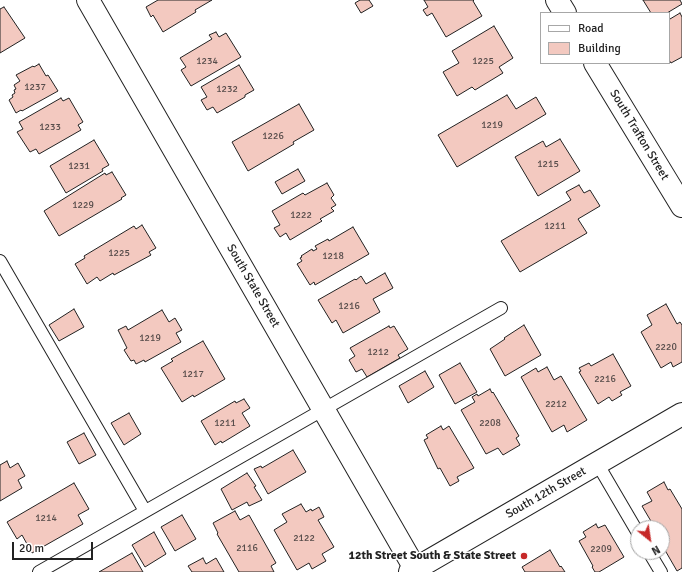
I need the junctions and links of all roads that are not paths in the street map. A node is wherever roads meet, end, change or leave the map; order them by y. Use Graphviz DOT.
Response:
graph roads {
  1 [pos="88,0"];
  2 [pos="557,0"];
  3 [pos="564,12"];
  4 [pos="596,64"];
  5 [pos="682,206"];
  6 [pos="0,261"];
  7 [pos="501,308"];
  8 [pos="324,409"];
  9 [pos="682,414"];
  10 [pos="597,463"];
  11 [pos="145,511"];
  12 [pos="630,520"];
  13 [pos="654,560"];
  14 [pos="414,571"];
  15 [pos="39,572"];
  16 [pos="661,572"];
  1 -- 8 [label="street, South State Street"];
  2 -- 3 [label="street"];
  4 -- 5 [label="street, South Trafton Street"];
  6 -- 11 [label="lane"];
  7 -- 8 [label="lane"];
  8 -- 11 [label="lane"];
  8 -- 14 [label="street, South State Street"];
  9 -- 10 [label="street, South 12th Street"];
  10 -- 12 [label="lane"];
  10 -- 14 [label="street, South 12th Street"];
  11 -- 15 [label="lane"];
  13 -- 16 [label="lane"];
}
